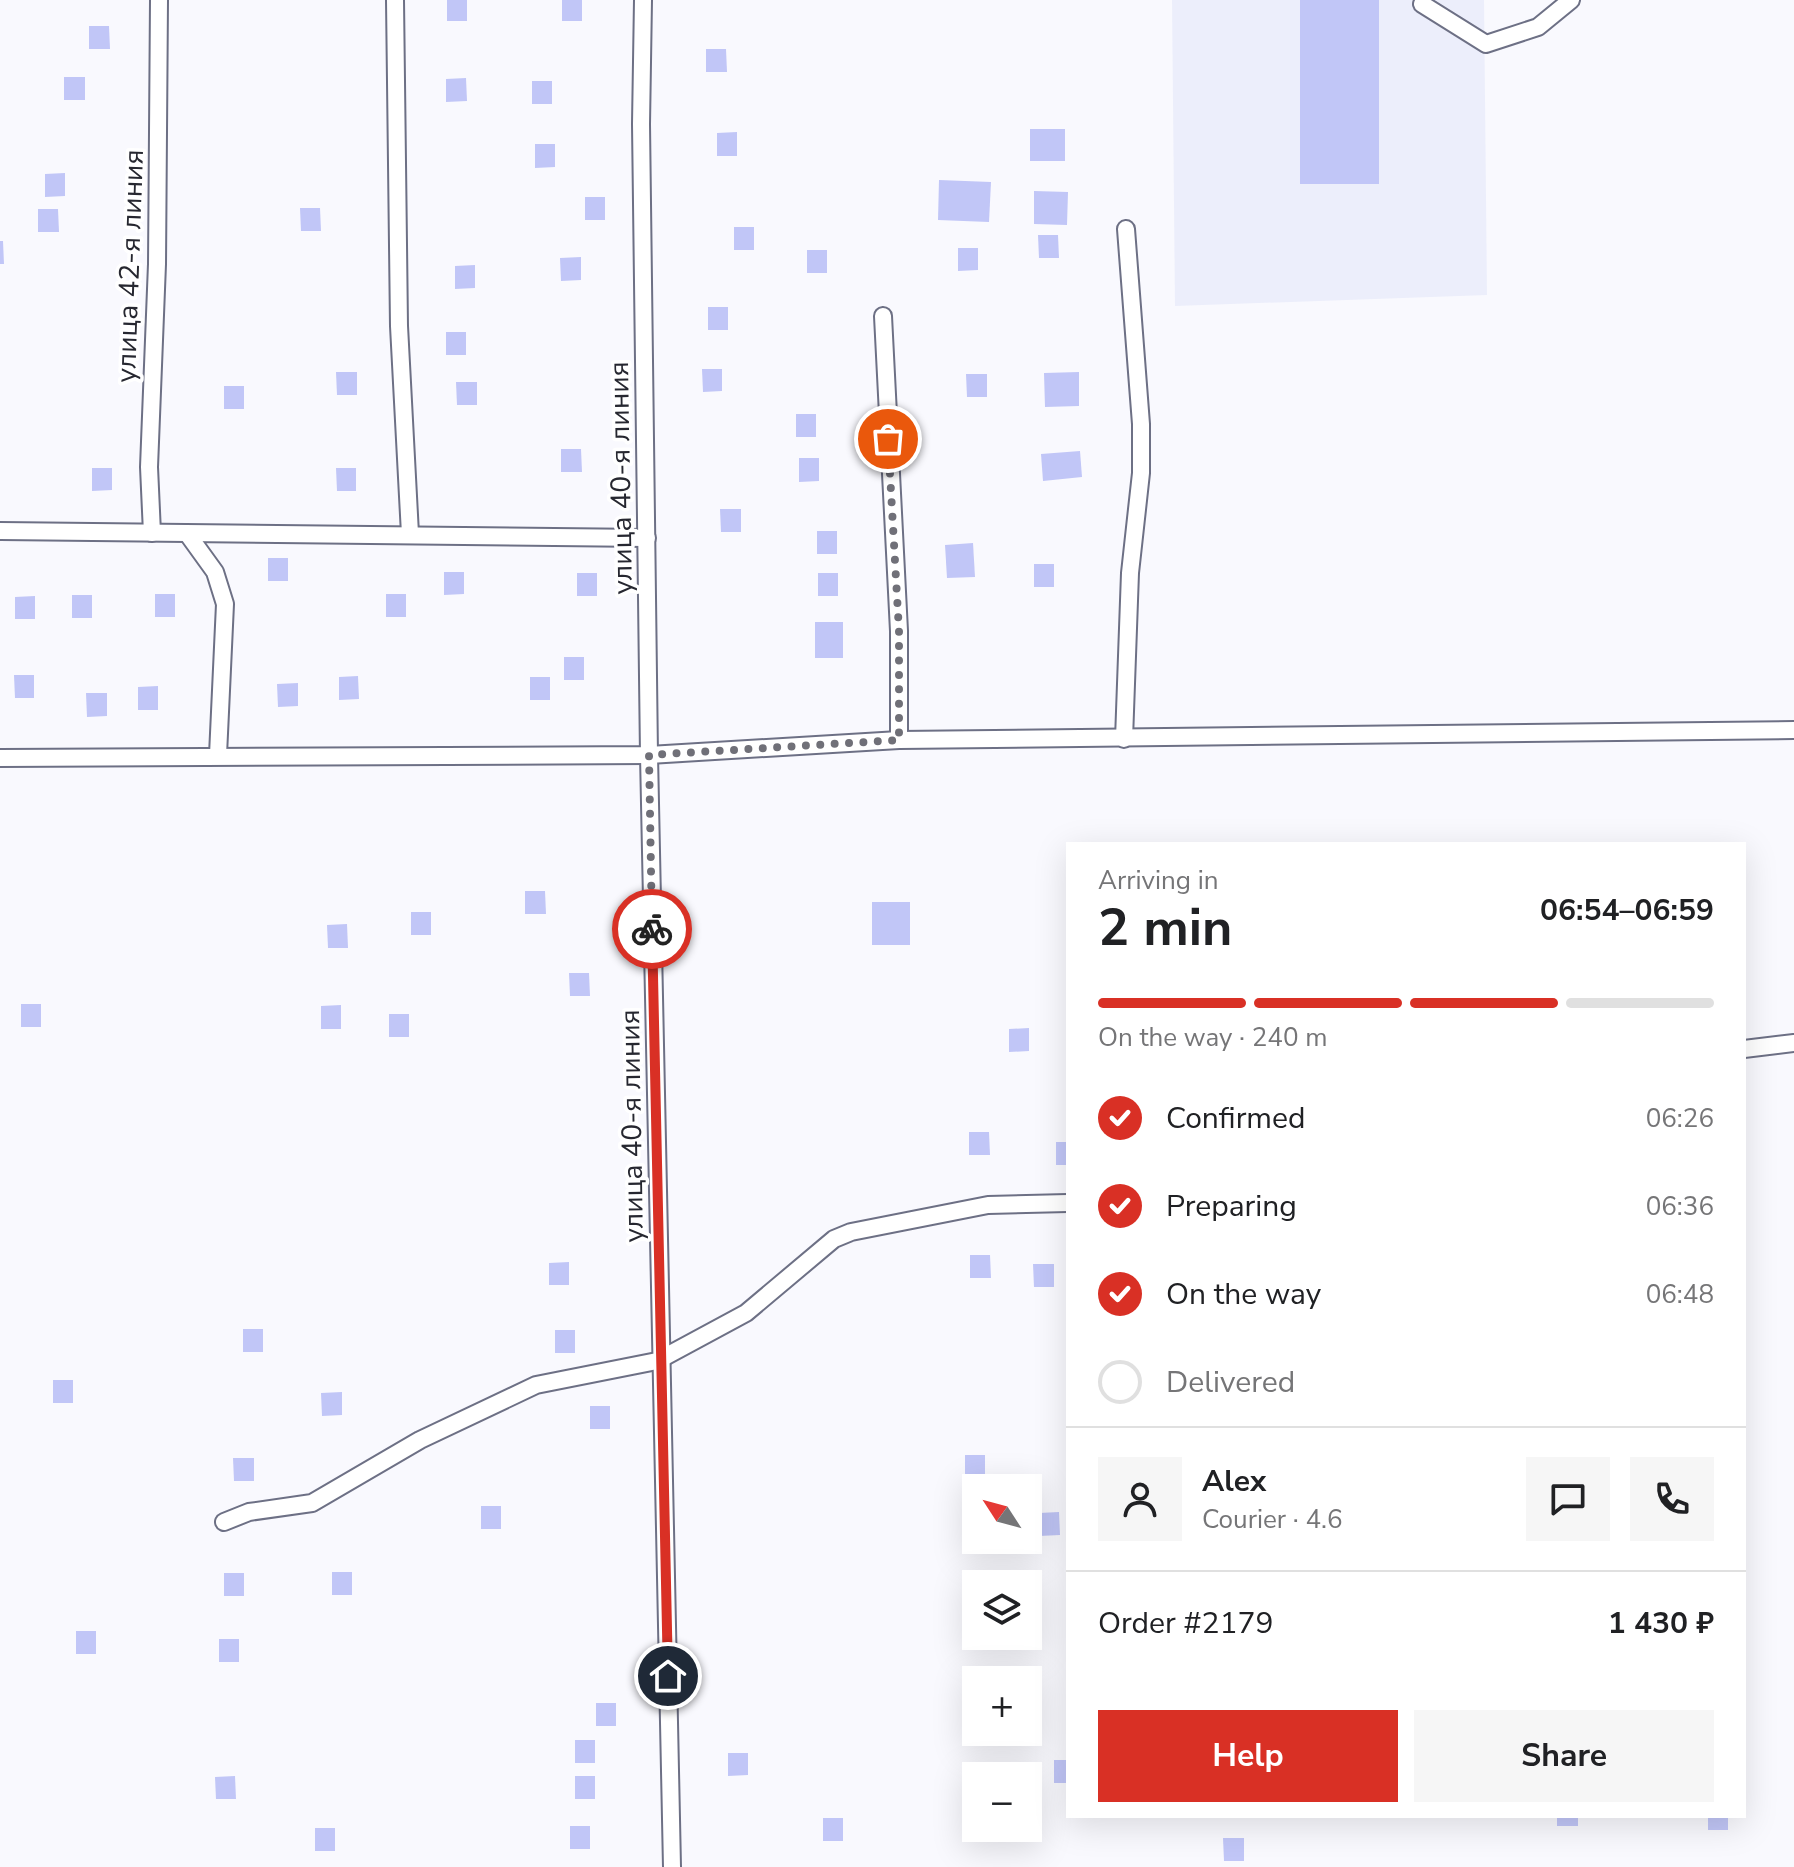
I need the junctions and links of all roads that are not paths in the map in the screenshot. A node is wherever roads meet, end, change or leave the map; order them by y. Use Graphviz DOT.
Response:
graph roads {
  1 [pos="159,0"];
  2 [pos="395,0"];
  3 [pos="643,0"];
  4 [pos="1571,0"];
  5 [pos="1422,4"];
  6 [pos="1126,229"];
  7 [pos="883,316"];
  8 [pos="0,531"];
  9 [pos="152,533"];
  10 [pos="410,534"];
  11 [pos="189,536"];
  12 [pos="647,538"];
  13 [pos="1794,730"];
  14 [pos="1124,739"];
  15 [pos="899,740"];
  16 [pos="218,755"];
  17 [pos="649,755"];
  18 [pos="0,758"];
  19 [pos="1794,1043"];
  20 [pos="1746,1049"];
  21 [pos="1066,1203"];
  22 [pos="661,1359"];
  23 [pos="224,1522"];
  24 [pos="672,1867"];
  1 -- 9 [label="street, улица 42-я линия"];
  2 -- 10 [label="street"];
  3 -- 12 [label="street, улица 40-я линия"];
  4 -- 5 [label="street"];
  6 -- 14 [label="street"];
  7 -- 15 [label="street"];
  8 -- 9 [label="street"];
  9 -- 11 [label="street"];
  10 -- 11 [label="street"];
  10 -- 12 [label="street"];
  11 -- 16 [label="street"];
  12 -- 17 [label="street, улица 40-я линия"];
  13 -- 14 [label="street"];
  14 -- 15 [label="street"];
  15 -- 17 [label="street"];
  16 -- 17 [label="street"];
  16 -- 18 [label="street"];
  17 -- 22 [label="street, улица 40-я линия"];
  19 -- 20 [label="street"];
  21 -- 22 [label="street"];
  22 -- 23 [label="street"];
  22 -- 24 [label="street, улица 40-я линия"];
}
